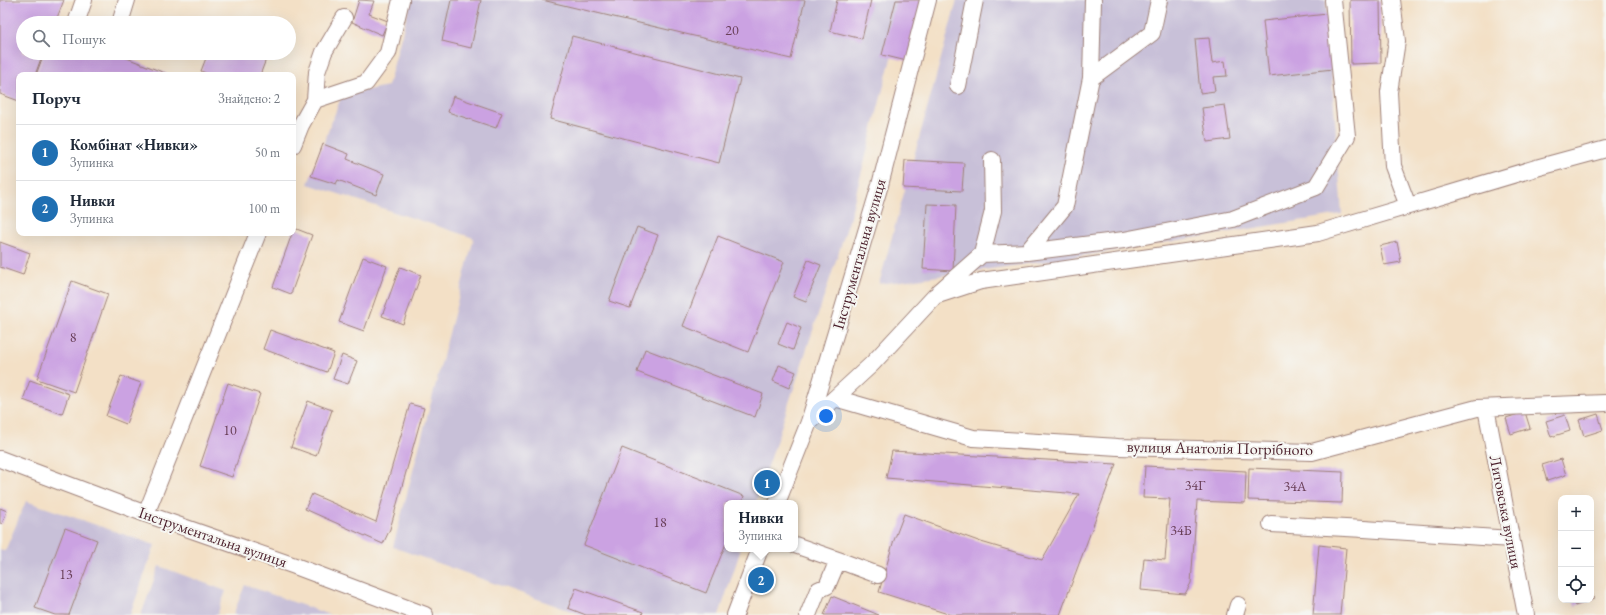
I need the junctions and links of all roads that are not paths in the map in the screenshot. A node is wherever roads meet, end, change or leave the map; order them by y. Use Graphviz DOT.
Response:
graph roads {
  1 [pos="84,0"];
  2 [pos="127,0"];
  3 [pos="401,0"];
  4 [pos="928,0"];
  5 [pos="975,0"];
  6 [pos="1093,0"];
  7 [pos="1159,0"];
  8 [pos="1333,0"];
  9 [pos="1392,0"];
  10 [pos="78,16"];
  11 [pos="122,16"];
  12 [pos="344,18"];
  13 [pos="1091,78"];
  14 [pos="958,86"];
  15 [pos="315,100"];
  16 [pos="296,138"];
  17 [pos="1606,149"];
  18 [pos="992,160"];
  19 [pos="1408,206"];
  20 [pos="257,236"];
  21 [pos="1027,252"];
  22 [pos="982,254"];
  23 [pos="935,296"];
  24 [pos="835,398"];
  25 [pos="1606,403"];
  26 [pos="1486,408"];
  27 [pos="809,422"];
  28 [pos="0,459"];
  29 [pos="778,500"];
  30 [pos="146,514"];
  31 [pos="1271,524"];
  32 [pos="1511,539"];
  33 [pos="798,546"];
  34 [pos="759,552"];
  35 [pos="838,560"];
  36 [pos="878,575"];
  37 [pos="425,615"];
  38 [pos="735,615"];
  39 [pos="808,615"];
  40 [pos="1526,615"];
  1 -- 10 [label="street"];
  2 -- 11 [label="street"];
  3 -- 15 [label="street"];
  4 -- 27 [label="street, Інструментальна вулиця"];
  5 -- 14 [label="street"];
  6 -- 13 [label="street"];
  7 -- 13 [label="street"];
  8 -- 21 [label="street"];
  9 -- 19 [label="street"];
  12 -- 15 [label="street"];
  13 -- 21 [label="street"];
  15 -- 16 [label="street"];
  17 -- 19 [label="street"];
  18 -- 22 [label="street"];
  19 -- 23 [label="street"];
  20 -- 30 [label="street"];
  21 -- 22 [label="street"];
  22 -- 23 [label="street"];
  23 -- 24 [label="street"];
  24 -- 26 [label="street, вулиця Анатолія Погрібного"];
  24 -- 27 [label="street"];
  25 -- 26 [label="street, вулиця Анатолія Погрібного"];
  26 -- 32 [label="street, Литовська вулиця"];
  27 -- 29 [label="street, Інструментальна вулиця"];
  28 -- 30 [label="street, Інструментальна вулиця"];
  30 -- 37 [label="street, Інструментальна вулиця"];
  31 -- 32 [label="street"];
  32 -- 40 [label="street, Литовська вулиця"];
  33 -- 35 [label="street"];
  34 -- 38 [label="street"];
  35 -- 36 [label="street"];
  35 -- 39 [label="street"];
}
